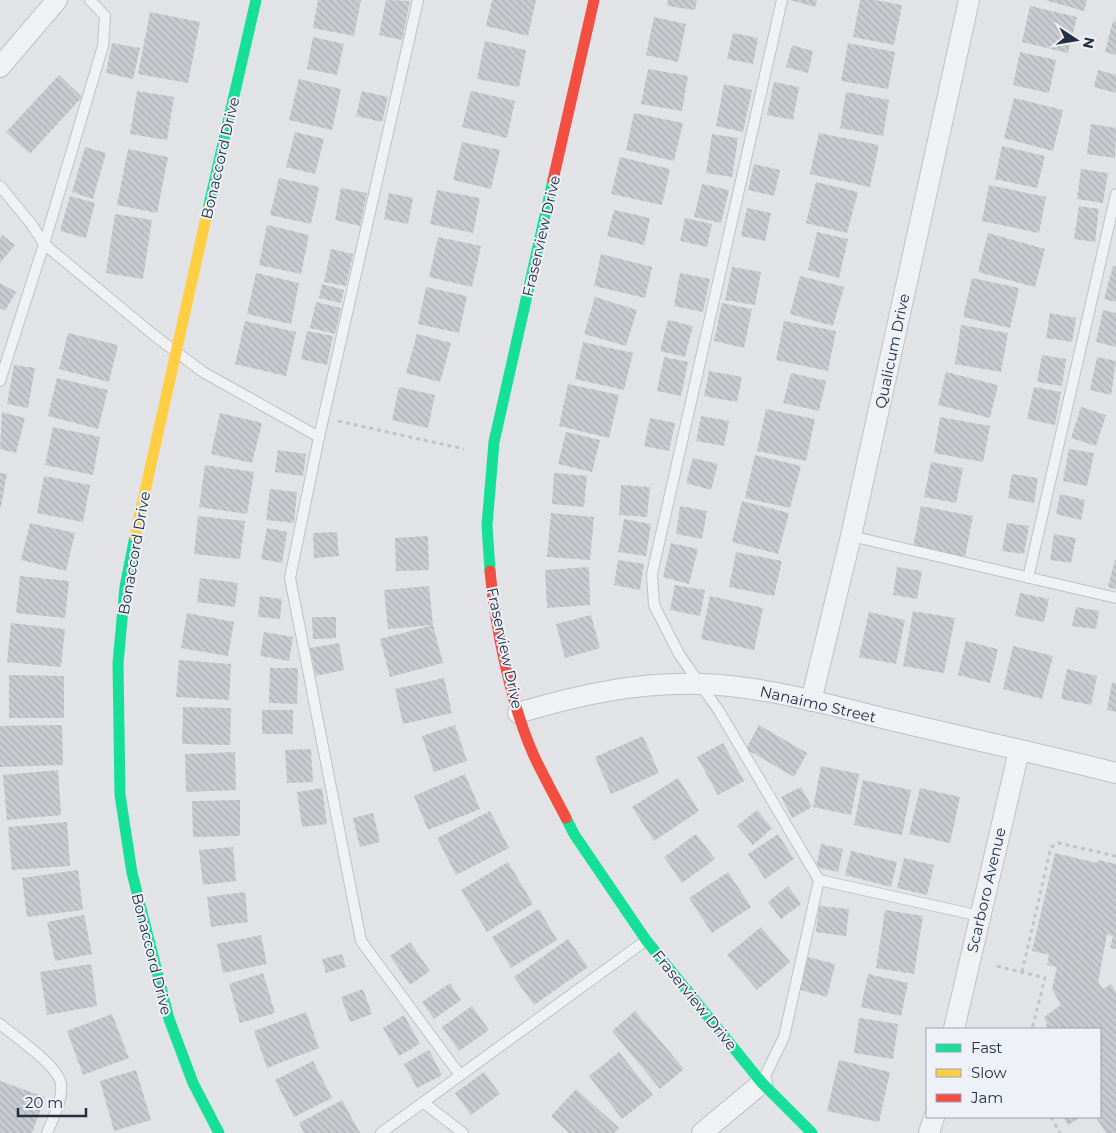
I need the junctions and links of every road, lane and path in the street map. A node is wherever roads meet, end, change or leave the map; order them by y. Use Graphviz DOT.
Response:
graph roads {
  1 [pos="58,0"];
  2 [pos="90,0"];
  3 [pos="256,0"];
  4 [pos="418,0"];
  5 [pos="594,0"];
  6 [pos="782,0"];
  7 [pos="969,0"];
  8 [pos="0,67"];
  9 [pos="0,186"];
  10 [pos="1116,194"];
  11 [pos="44,244"];
  12 [pos="176,352"];
  13 [pos="0,380"];
  14 [pos="323,418"];
  15 [pos="318,437"];
  16 [pos="464,449"];
  17 [pos="851,536"];
  18 [pos="1028,578"];
  19 [pos="1116,598"];
  20 [pos="701,684"];
  21 [pos="811,701"];
  22 [pos="518,713"];
  23 [pos="1019,751"];
  24 [pos="1116,774"];
  25 [pos="1116,856"];
  26 [pos="819,880"];
  27 [pos="980,916"];
  28 [pos="646,940"];
  29 [pos="997,966"];
  30 [pos="1022,972"];
  31 [pos="0,1024"];
  32 [pos="954,1028"];
  33 [pos="1032,1028"];
  34 [pos="460,1075"];
  35 [pos="762,1083"];
  36 [pos="424,1102"];
  37 [pos="934,1118"];
  38 [pos="1052,1118"];
  39 [pos="47,1133"];
  40 [pos="219,1133"];
  41 [pos="381,1133"];
  42 [pos="463,1133"];
  43 [pos="702,1133"];
  44 [pos="812,1133"];
  45 [pos="929,1133"];
  46 [pos="1060,1133"];
  1 -- 8 [label="street"];
  2 -- 11 [label="lane"];
  3 -- 12 [label="street, Bonaccord Drive"];
  4 -- 14 [label="lane"];
  5 -- 22 [label="street, Fraserview Drive"];
  6 -- 20 [label="lane"];
  7 -- 17 [label="street, Qualicum Drive"];
  9 -- 11 [label="lane"];
  10 -- 18 [label="lane"];
  11 -- 12 [label="lane"];
  11 -- 13 [label="lane"];
  12 -- 15 [label="lane"];
  12 -- 40 [label="street, Bonaccord Drive"];
  14 -- 15 [label="lane"];
  14 -- 16 [label="path"];
  15 -- 34 [label="lane"];
  17 -- 18 [label="lane"];
  17 -- 21 [label="street, Qualicum Drive"];
  18 -- 19 [label="lane"];
  20 -- 21 [label="street, Nanaimo Street"];
  20 -- 22 [label="street, Nanaimo Street"];
  20 -- 26 [label="lane"];
  21 -- 23 [label="street, Nanaimo Street"];
  22 -- 28 [label="street, Fraserview Drive"];
  23 -- 24 [label="street, Nanaimo Street"];
  23 -- 27 [label="street, Scarboro Avenue"];
  25 -- 30 [label="path"];
  26 -- 27 [label="lane"];
  26 -- 35 [label="lane"];
  27 -- 32 [label="street, Scarboro Avenue"];
  28 -- 34 [label="lane"];
  28 -- 35 [label="street, Fraserview Drive"];
  29 -- 30 [label="path"];
  30 -- 33 [label="path"];
  31 -- 39 [label="lane"];
  34 -- 36 [label="lane"];
  35 -- 43 [label="street"];
  35 -- 44 [label="street, Fraserview Drive"];
  36 -- 41 [label="lane"];
  36 -- 42 [label="lane"];
  37 -- 45 [label="street"];
  38 -- 46 [label="path"];
}
